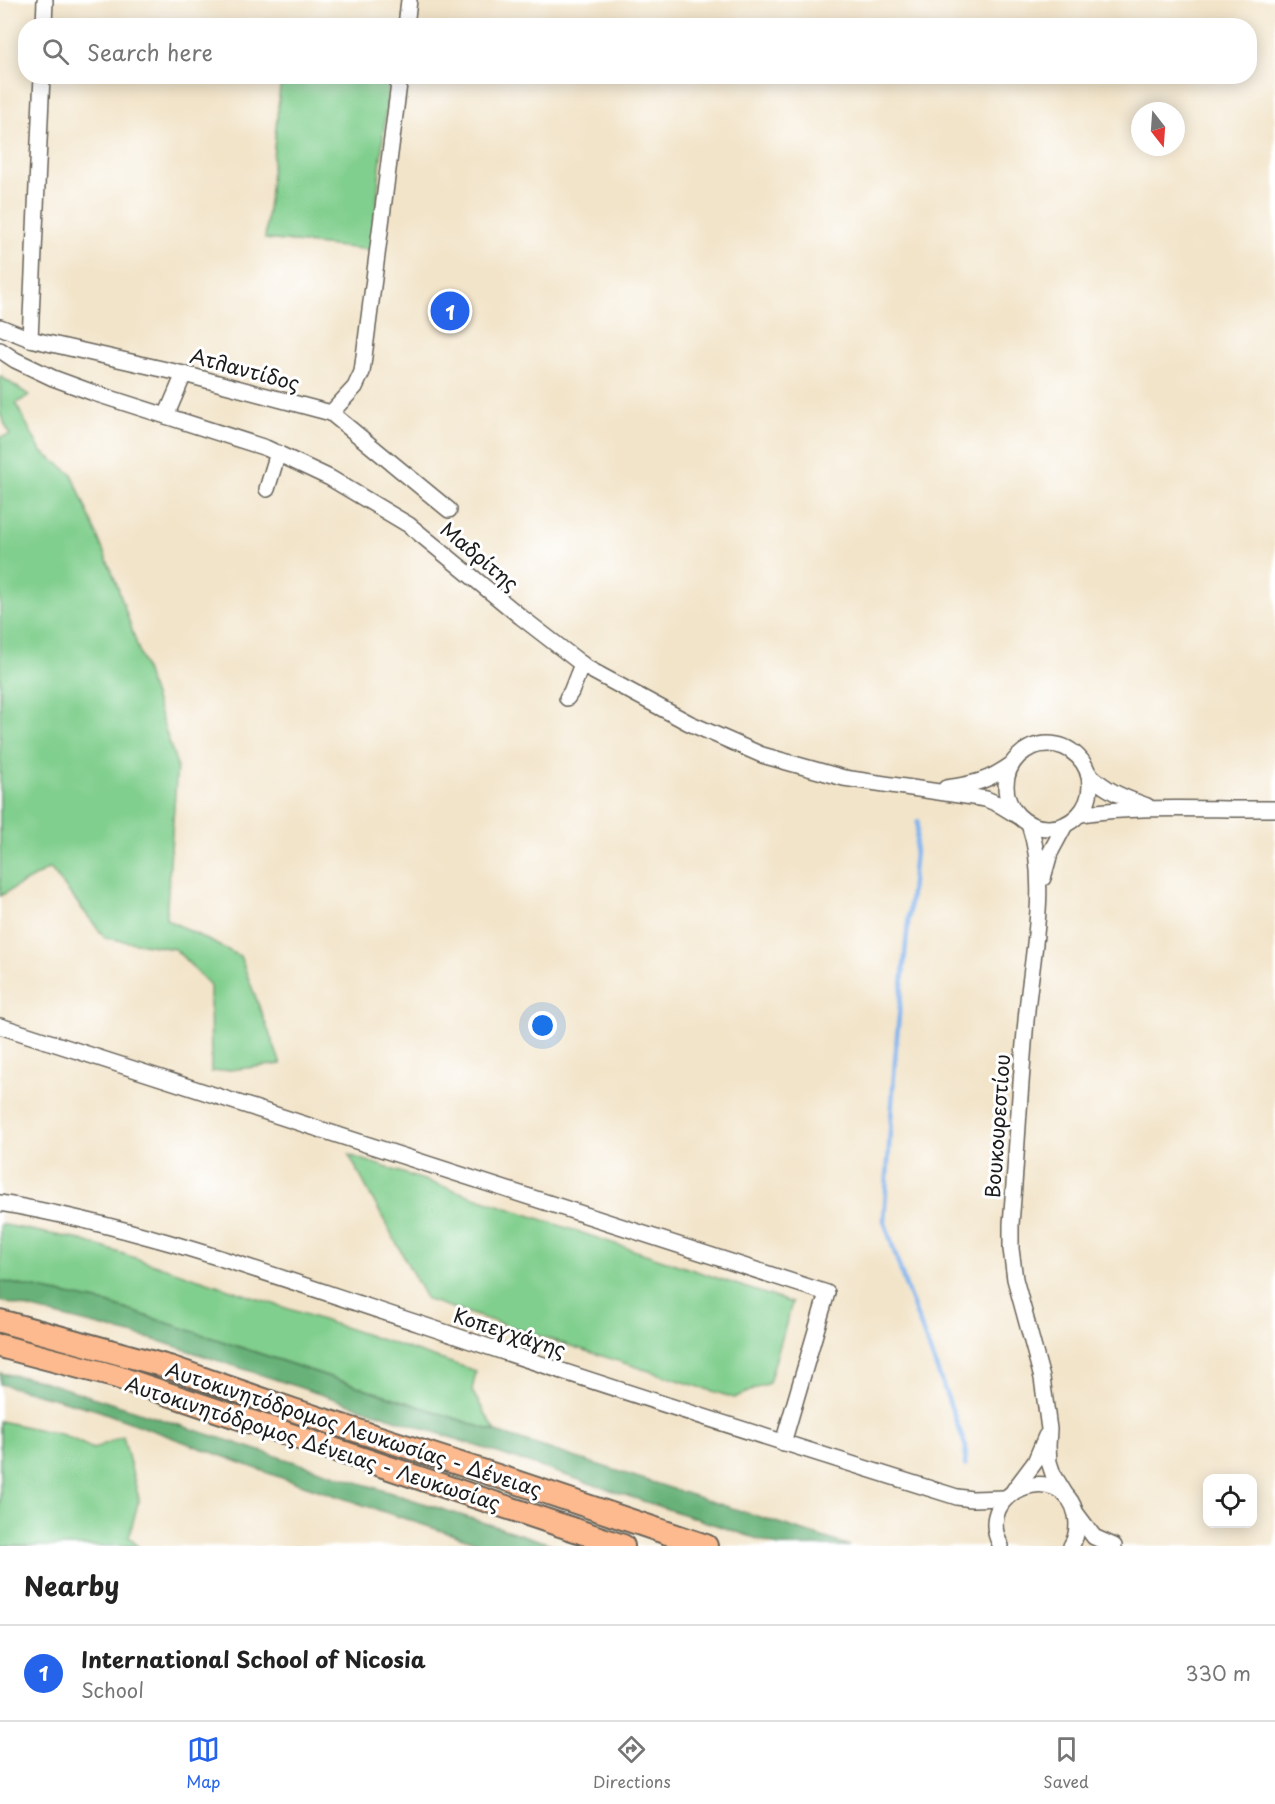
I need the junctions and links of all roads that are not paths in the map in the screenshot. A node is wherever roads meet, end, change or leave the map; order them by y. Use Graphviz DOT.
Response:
graph roads {
  1 [pos="45,0"];
  2 [pos="409,0"];
  3 [pos="44,18"];
  4 [pos="407,18"];
  5 [pos="42,84"];
  6 [pos="399,84"];
  7 [pos="0,327"];
  8 [pos="30,339"];
  9 [pos="0,350"];
  10 [pos="184,374"];
  11 [pos="331,413"];
  12 [pos="166,416"];
  13 [pos="278,453"];
  14 [pos="267,489"];
  15 [pos="449,510"];
  16 [pos="582,664"];
  17 [pos="567,698"];
  18 [pos="1012,764"];
  19 [pos="1089,774"];
  20 [pos="931,790"];
  21 [pos="1152,808"];
  22 [pos="1275,809"];
  23 [pos="1081,814"];
  24 [pos="1023,820"];
  25 [pos="1065,825"];
  26 [pos="1039,890"];
  27 [pos="0,1026"];
  28 [pos="0,1203"];
  29 [pos="0,1321"];
  30 [pos="0,1347"];
  31 [pos="1049,1429"];
  32 [pos="783,1443"];
  33 [pos="1009,1495"];
  34 [pos="1066,1497"];
  35 [pos="1076,1513"];
  36 [pos="623,1546"];
  37 [pos="706,1546"];
  38 [pos="1002,1546"];
  39 [pos="1071,1546"];
  40 [pos="1114,1546"];
  1 -- 3 [label="street"];
  2 -- 4 [label="street"];
  5 -- 8 [label="street"];
  6 -- 11 [label="street"];
  7 -- 8 [label="street, Ατλαντίδος"];
  8 -- 10 [label="street, Ατλαντίδος"];
  9 -- 12 [label="street, Μαδρίτης"];
  10 -- 11 [label="street, Ατλαντίδος"];
  10 -- 12 [label="street"];
  11 -- 15 [label="street, Ατλαντίδος"];
  12 -- 13 [label="street, Μαδρίτης"];
  13 -- 14 [label="street"];
  13 -- 16 [label="street, Μαδρίτης"];
  16 -- 17 [label="street"];
  16 -- 20 [label="street, Μαδρίτης"];
  18 -- 19 [label="street"];
  18 -- 20 [label="street, Μαδρίτης"];
  18 -- 24 [label="street"];
  19 -- 21 [label="street"];
  19 -- 23 [label="street"];
  20 -- 24 [label="street, Μαδρίτης"];
  21 -- 22 [label="street"];
  21 -- 23 [label="street"];
  23 -- 25 [label="street"];
  24 -- 25 [label="street"];
  24 -- 26 [label="street, Βουκουρεστίου"];
  25 -- 26 [label="street"];
  26 -- 31 [label="street, Βουκουρεστίου"];
  27 -- 32 [label="street"];
  28 -- 32 [label="street, Κοπεγχάγης"];
  29 -- 37 [label="highway, Αυτοκινητόδρομος Λευκωσίας - Δένειας"];
  30 -- 36 [label="highway, Αυτοκινητόδρομος Δένειας - Λευκωσίας"];
  31 -- 33 [label="street"];
  31 -- 34 [label="street, Βουκουρεστίου"];
  32 -- 33 [label="street, Κοπεγχάγης"];
  33 -- 34 [label="street, Κοπεγχάγης"];
  33 -- 38 [label="street"];
  34 -- 35 [label="street, Βουκουρεστίου"];
  35 -- 39 [label="street"];
  35 -- 40 [label="street"];
}
